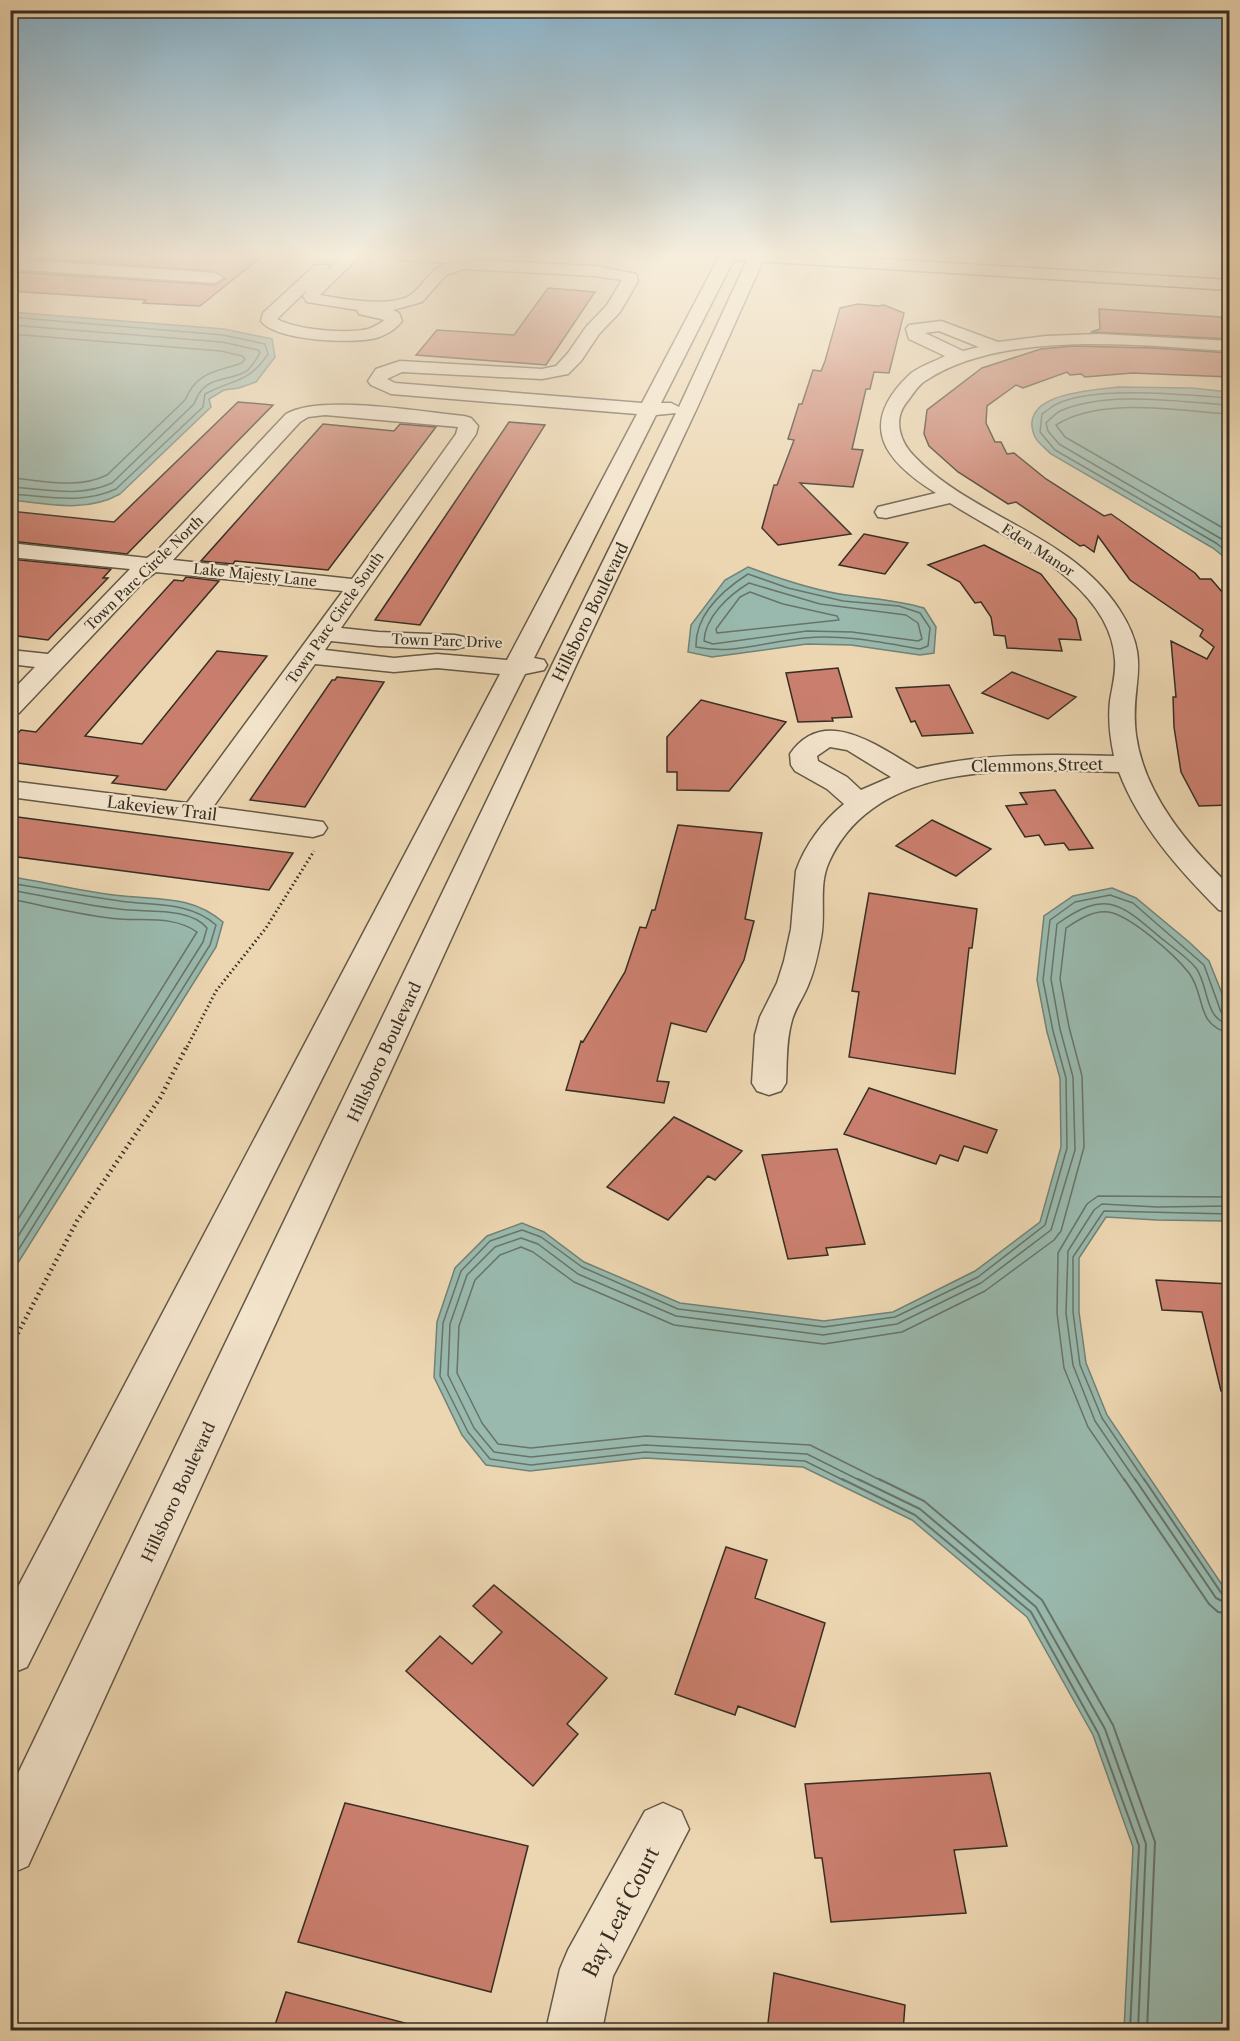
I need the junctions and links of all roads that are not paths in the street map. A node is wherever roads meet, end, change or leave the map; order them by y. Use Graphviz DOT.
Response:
graph roads {
  1 [pos="579,350"];
  2 [pos="593,350"];
  3 [pos="680,350"];
  4 [pos="714,350"];
  5 [pos="948,350"];
  6 [pos="985,350"];
  7 [pos="962,357"];
  8 [pos="552,373"];
  9 [pos="578,377"];
  10 [pos="653,405"];
  11 [pos="688,408"];
  12 [pos="303,412"];
  13 [pos="951,496"];
  14 [pos="886,512"];
  15 [pos="10,550"];
  16 [pos="152,565"];
  17 [pos="357,586"];
  18 [pos="325,633"];
  19 [pos="378,639"];
  20 [pos="505,649"];
  21 [pos="309,656"];
  22 [pos="10,657"];
  23 [pos="566,661"];
  24 [pos="55,662"];
  25 [pos="363,662"];
  26 [pos="10,708"];
  27 [pos="1128,764"];
  28 [pos="910,777"];
  29 [pos="10,789"];
  30 [pos="860,803"];
  31 [pos="195,812"];
  32 [pos="313,828"];
  33 [pos="1230,903"];
  34 [pos="769,1083"];
  35 [pos="10,1651"];
  36 [pos="663,1829"];
  37 [pos="10,1848"];
  38 [pos="574,2031"];
  1 -- 8 [label="street"];
  2 -- 9 [label="street"];
  3 -- 10 [label="street"];
  4 -- 11 [label="street, Hillsboro Boulevard"];
  5 -- 7 [label="street"];
  6 -- 7 [label="street, Eden Manor"];
  7 -- 13 [label="street, Eden Manor"];
  8 -- 10 [label="street"];
  8 -- 10 [label="street"];
  10 -- 11 [label="street"];
  10 -- 20 [label="street"];
  11 -- 23 [label="street, Hillsboro Boulevard"];
  12 -- 16 [label="street, Town Parc Circle North"];
  12 -- 17 [label="street, Town Parc Circle South"];
  13 -- 14 [label="street"];
  13 -- 27 [label="street, Eden Manor"];
  15 -- 16 [label="street, Lake Majesty Lane"];
  16 -- 17 [label="street, Lake Majesty Lane"];
  16 -- 24 [label="street, Town Parc Circle North"];
  17 -- 18 [label="street, Town Parc Circle South"];
  18 -- 19 [label="street, Town Parc Drive"];
  18 -- 21 [label="street, Town Parc Circle South"];
  19 -- 20 [label="street, Town Parc Drive"];
  19 -- 25 [label="street"];
  20 -- 23 [label="street"];
  20 -- 25 [label="street"];
  20 -- 35 [label="street"];
  21 -- 25 [label="street"];
  21 -- 31 [label="street, Town Parc Circle South"];
  22 -- 24 [label="street"];
  23 -- 37 [label="street, Hillsboro Boulevard"];
  24 -- 26 [label="street, Town Parc Circle North"];
  27 -- 28 [label="street, Clemmons Street"];
  27 -- 33 [label="street, Eden Manor"];
  28 -- 30 [label="street, Clemmons Street"];
  28 -- 30 [label="street"];
  29 -- 31 [label="street, Lakeview Trail"];
  30 -- 34 [label="street, Clemmons Street"];
  31 -- 32 [label="street, Lakeview Trail"];
  36 -- 38 [label="street, Bay Leaf Court"];
}
